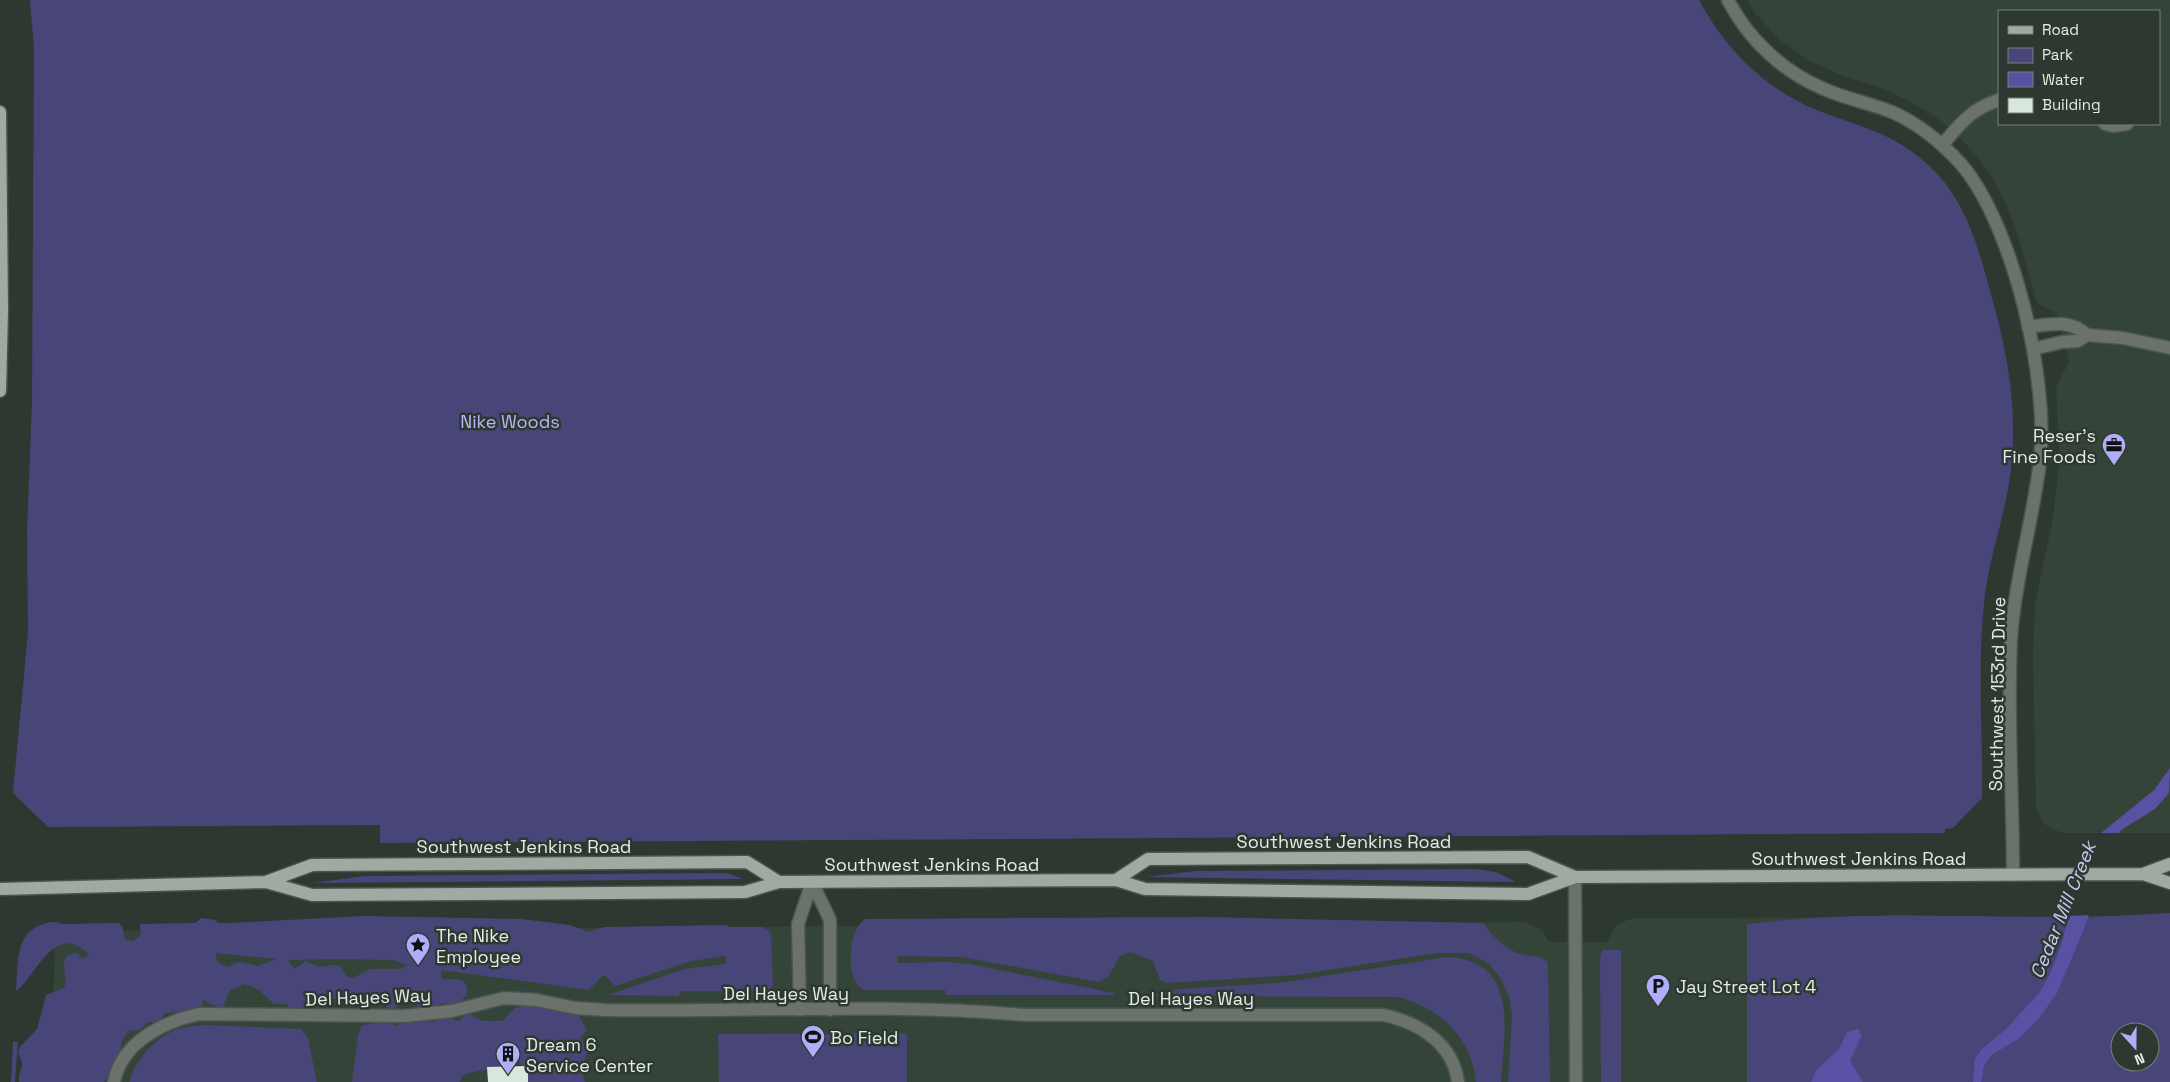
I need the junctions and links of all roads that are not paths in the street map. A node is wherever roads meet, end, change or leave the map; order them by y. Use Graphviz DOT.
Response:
graph roads {
  1 [pos="1728,0"];
  2 [pos="1998,100"];
  3 [pos="0,112"];
  4 [pos="1942,145"];
  5 [pos="2028,327"];
  6 [pos="2087,335"];
  7 [pos="2170,348"];
  8 [pos="2033,349"];
  9 [pos="0,391"];
  10 [pos="2170,864"];
  11 [pos="2143,874"];
  12 [pos="2013,875"];
  13 [pos="1575,877"];
  14 [pos="1116,880"];
  15 [pos="266,882"];
  16 [pos="779,882"];
  17 [pos="812,882"];
  18 [pos="2170,883"];
  19 [pos="0,889"];
  20 [pos="800,1010"];
  21 [pos="830,1010"];
  22 [pos="114,1082"];
  23 [pos="1458,1082"];
  24 [pos="1576,1082"];
  1 -- 4 [label="street, Southwest 153rd Drive"];
  2 -- 4 [label="street"];
  3 -- 9 [label="main road"];
  4 -- 5 [label="street, Southwest 153rd Drive"];
  5 -- 6 [label="street"];
  5 -- 8 [label="street, Southwest 153rd Drive"];
  6 -- 7 [label="street"];
  6 -- 8 [label="street"];
  8 -- 12 [label="street, Southwest 153rd Drive"];
  10 -- 11 [label="main road, Southwest Jenkins Road"];
  11 -- 12 [label="main road, Southwest Jenkins Road"];
  11 -- 18 [label="main road, Southwest Jenkins Road"];
  12 -- 13 [label="main road, Southwest Jenkins Road"];
  13 -- 14 [label="main road, Southwest Jenkins Road"];
  13 -- 14 [label="main road, Southwest Jenkins Road"];
  13 -- 24 [label="street"];
  14 -- 17 [label="main road, Southwest Jenkins Road"];
  15 -- 16 [label="main road, Southwest Jenkins Road"];
  15 -- 16 [label="main road, Southwest Jenkins Road"];
  15 -- 19 [label="main road, Southwest Jenkins Road"];
  16 -- 17 [label="main road, Southwest Jenkins Road"];
  17 -- 20 [label="street"];
  17 -- 21 [label="street"];
  20 -- 21 [label="street, Del Hayes Way"];
  20 -- 22 [label="street, Del Hayes Way"];
  21 -- 23 [label="street, Del Hayes Way"];
}
